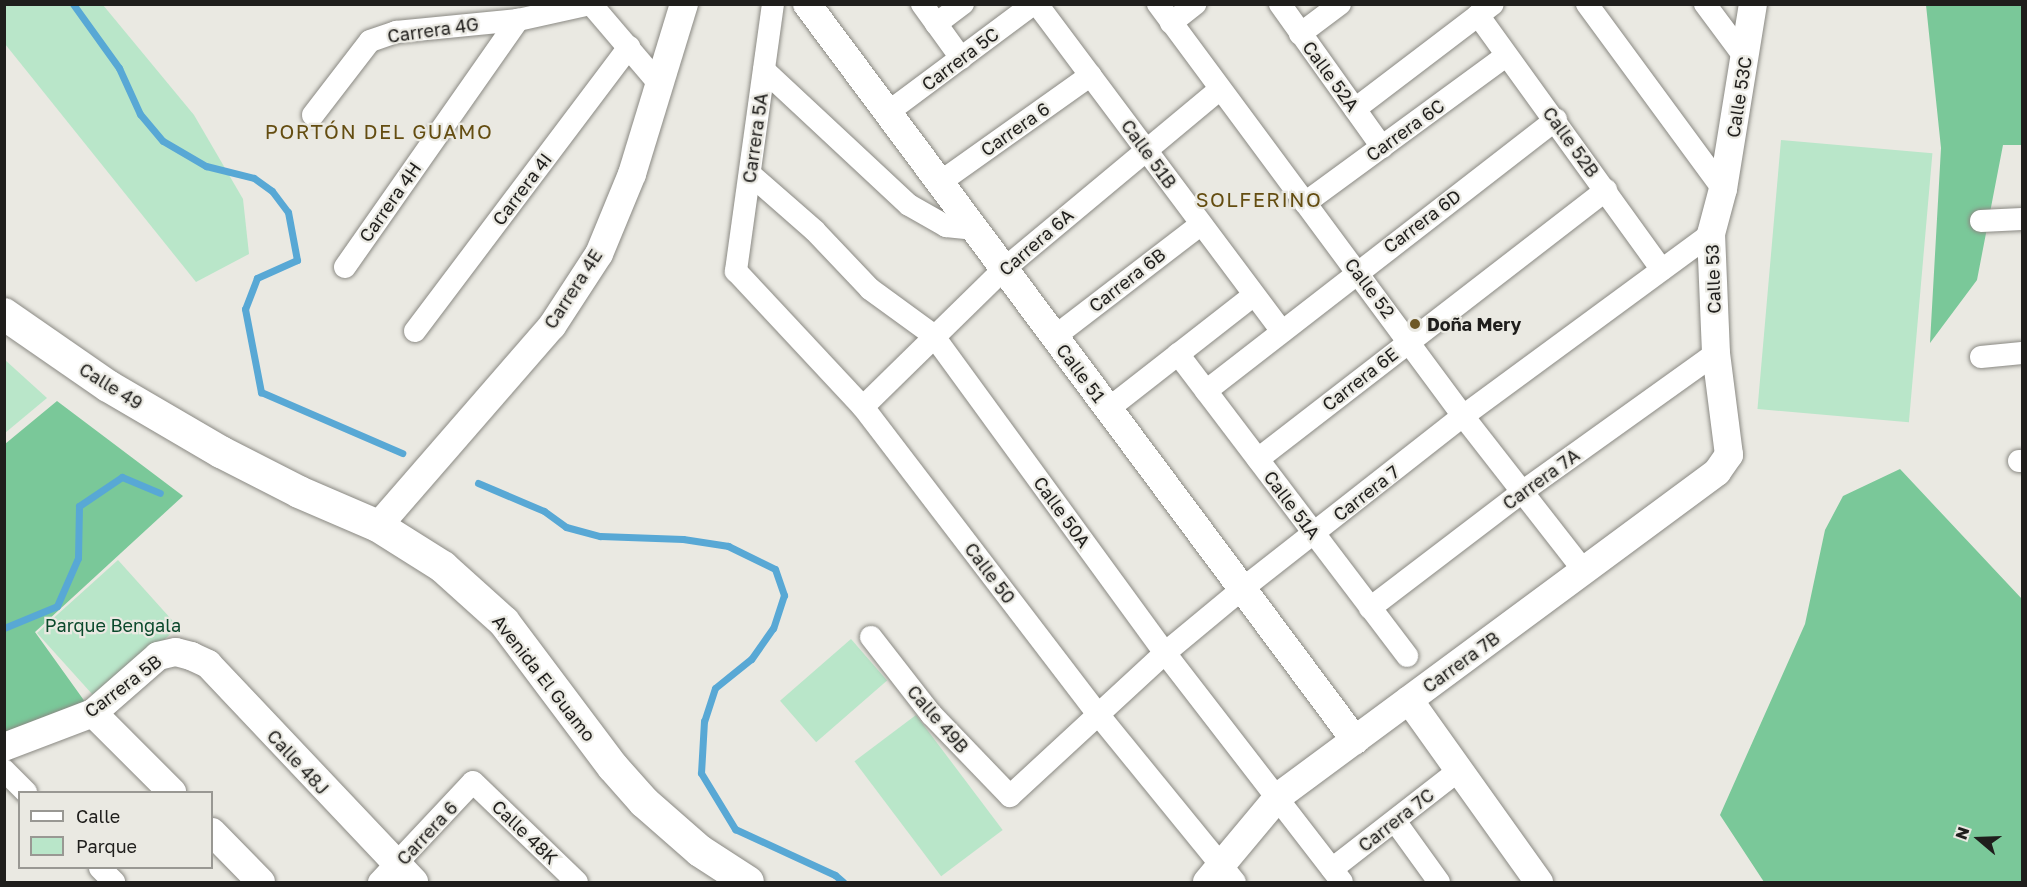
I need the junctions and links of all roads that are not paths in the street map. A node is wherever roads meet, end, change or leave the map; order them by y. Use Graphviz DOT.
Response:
graph roads {
  1 [pos="590,4"];
  2 [pos="684,4"];
  3 [pos="773,4"];
  4 [pos="807,4"];
  5 [pos="922,4"];
  6 [pos="963,4"];
  7 [pos="1033,4"];
  8 [pos="1037,4"];
  9 [pos="1195,4"];
  10 [pos="1280,4"];
  11 [pos="1340,4"];
  12 [pos="1587,4"];
  13 [pos="1705,4"];
  14 [pos="1753,4"];
  15 [pos="1486,10"];
  16 [pos="1164,14"];
  17 [pos="518,20"];
  18 [pos="936,24"];
  19 [pos="1300,34"];
  20 [pos="629,47"];
  21 [pos="1506,56"];
  22 [pos="961,58"];
  23 [pos="1746,59"];
  24 [pos="764,70"];
  25 [pos="1091,75"];
  26 [pos="661,86"];
  27 [pos="1220,89"];
  28 [pos="1355,109"];
  29 [pos="887,113"];
  30 [pos="313,116"];
  31 [pos="1556,120"];
  32 [pos="1382,147"];
  33 [pos="1146,149"];
  34 [pos="750,174"];
  35 [pos="939,183"];
  36 [pos="1724,189"];
  37 [pos="1606,190"];
  38 [pos="1305,203"];
  39 [pos="2022,219"];
  40 [pos="1981,221"];
  41 [pos="1201,224"];
  42 [pos="973,229"];
  43 [pos="1711,234"];
  44 [pos="345,267"];
  45 [pos="1004,269"];
  46 [pos="1357,270"];
  47 [pos="1662,270"];
  48 [pos="736,271"];
  49 [pos="1254,295"];
  50 [pos="4,314"];
  51 [pos="415,331"];
  52 [pos="1282,332"];
  53 [pos="933,336"];
  54 [pos="1054,337"];
  55 [pos="1409,340"];
  56 [pos="2022,352"];
  57 [pos="1716,353"];
  58 [pos="1178,354"];
  59 [pos="1981,357"];
  60 [pos="1206,391"];
  61 [pos="863,407"];
  62 [pos="1108,409"];
  63 [pos="1463,416"];
  64 [pos="221,452"];
  65 [pos="1729,455"];
  66 [pos="1258,459"];
  67 [pos="1522,492"];
  68 [pos="378,526"];
  69 [pos="1314,534"];
  70 [pos="1584,571"];
  71 [pos="1242,589"];
  72 [pos="1370,608"];
  73 [pos="871,637"];
  74 [pos="176,652"];
  75 [pos="1165,653"];
  76 [pos="1407,656"];
  77 [pos="1409,700"];
  78 [pos="93,713"];
  79 [pos="1097,713"];
  80 [pos="1355,740"];
  81 [pos="4,747"];
  82 [pos="4,770"];
  83 [pos="1459,770"];
  84 [pos="473,782"];
  85 [pos="25,791"];
  86 [pos="171,791"];
  87 [pos="1010,796"];
  88 [pos="1279,796"];
  89 [pos="1395,822"];
  90 [pos="213,833"];
  91 [pos="102,869"];
  92 [pos="1221,876"];
  93 [pos="1337,876"];
  94 [pos="396,877"];
  95 [pos="114,882"];
  96 [pos="261,882"];
  97 [pos="577,882"];
  98 [pos="748,882"];
  99 [pos="1439,882"];
  100 [pos="1539,882"];
  1 -- 17 [label="street, Carrera 4G"];
  1 -- 20 [label="street"];
  2 -- 26 [label="street, Carrera 4E"];
  3 -- 24 [label="street, Carrera 5A"];
  4 -- 29 [label="street, Calle 51"];
  5 -- 18 [label="street"];
  6 -- 18 [label="street"];
  7 -- 22 [label="street, Carrera 5C"];
  8 -- 25 [label="street, Calle 51B"];
  9 -- 16 [label="street"];
  10 -- 19 [label="street, Calle 52A"];
  11 -- 19 [label="street"];
  12 -- 36 [label="street"];
  13 -- 23 [label="street"];
  14 -- 23 [label="street, Calle 53C"];
  15 -- 21 [label="street, Calle 52B"];
  15 -- 28 [label="street"];
  16 -- 27 [label="street, Calle 52"];
  17 -- 30 [label="street, Carrera 4G"];
  17 -- 44 [label="street, Carrera 4H"];
  18 -- 22 [label="street"];
  19 -- 28 [label="street, Calle 52A"];
  20 -- 26 [label="street"];
  20 -- 51 [label="street, Carrera 4I"];
  21 -- 31 [label="street, Calle 52B"];
  21 -- 32 [label="street, Carrera 6C"];
  22 -- 29 [label="street, Carrera 5C"];
  23 -- 36 [label="street, Calle 53C"];
  24 -- 34 [label="street, Carrera 5A"];
  24 -- 42 [label="street"];
  25 -- 33 [label="street, Calle 51B"];
  25 -- 35 [label="street, Carrera 6"];
  26 -- 68 [label="street, Carrera 4E"];
  27 -- 33 [label="street, Carrera 6A"];
  27 -- 38 [label="street, Calle 52"];
  28 -- 32 [label="street, Calle 52A"];
  29 -- 35 [label="street, Calle 51"];
  31 -- 37 [label="street, Calle 52B"];
  31 -- 46 [label="street, Carrera 6D"];
  32 -- 38 [label="street, Carrera 6C"];
  33 -- 41 [label="street, Calle 51B"];
  33 -- 45 [label="street, Carrera 6A"];
  34 -- 48 [label="street, Carrera 5A"];
  34 -- 53 [label="street, Calle 50A"];
  35 -- 42 [label="street, Calle 51"];
  36 -- 43 [label="street, Calle 53"];
  37 -- 47 [label="street, Calle 52B"];
  37 -- 55 [label="street, Carrera 6E"];
  38 -- 46 [label="street, Calle 52"];
  39 -- 40 [label="street"];
  41 -- 49 [label="street, Calle 51B"];
  41 -- 54 [label="street, Carrera 6B"];
  42 -- 45 [label="street, Calle 51"];
  43 -- 47 [label="street, Carrera 7"];
  43 -- 57 [label="street, Calle 53"];
  45 -- 53 [label="street, Carrera 6A"];
  45 -- 54 [label="street, Calle 51"];
  46 -- 52 [label="street, Carrera 6D"];
  46 -- 55 [label="street, Calle 52"];
  47 -- 63 [label="street, Carrera 7"];
  48 -- 61 [label="street, Calle 50"];
  49 -- 52 [label="street, Calle 51B"];
  49 -- 58 [label="street"];
  50 -- 64 [label="main road, Calle 49"];
  52 -- 60 [label="street, Carrera 6D"];
  53 -- 61 [label="street, Carrera 6A"];
  53 -- 75 [label="street, Calle 50A"];
  54 -- 62 [label="street, Calle 51"];
  55 -- 63 [label="street, Calle 52"];
  55 -- 66 [label="street, Carrera 6E"];
  56 -- 59 [label="street"];
  57 -- 65 [label="street, Calle 53"];
  57 -- 67 [label="street, Carrera 7A"];
  58 -- 60 [label="street, Calle 51A"];
  58 -- 62 [label="street"];
  60 -- 66 [label="street, Calle 51A"];
  61 -- 79 [label="street, Calle 50"];
  62 -- 71 [label="street, Calle 51"];
  63 -- 67 [label="street, Calle 52"];
  63 -- 69 [label="street, Carrera 7"];
  64 -- 68 [label="main road, Avenida El Guamo"];
  65 -- 70 [label="street, Carrera 7B"];
  66 -- 69 [label="street, Calle 51A"];
  67 -- 70 [label="street, Calle 52"];
  67 -- 72 [label="street, Carrera 7A"];
  68 -- 98 [label="main road, Avenida El Guamo"];
  69 -- 71 [label="street, Carrera 7"];
  69 -- 72 [label="street, Calle 51A"];
  70 -- 77 [label="street, Carrera 7B"];
  71 -- 75 [label="street, Carrera 7"];
  71 -- 80 [label="street, Calle 51"];
  72 -- 76 [label="street, Calle 51A"];
  73 -- 87 [label="street, Calle 49B"];
  74 -- 78 [label="street, Carrera 5B"];
  74 -- 94 [label="street, Calle 48J"];
  75 -- 79 [label="street, Carrera 7"];
  75 -- 88 [label="street, Calle 50A"];
  77 -- 80 [label="street, Carrera 7B"];
  77 -- 83 [label="street"];
  78 -- 81 [label="street, Carrera 5B"];
  78 -- 86 [label="street"];
  79 -- 87 [label="street, Carrera 7"];
  79 -- 92 [label="street, Calle 50"];
  80 -- 88 [label="street, Carrera 7B"];
  82 -- 85 [label="street"];
  83 -- 89 [label="street, Carrera 7C"];
  83 -- 100 [label="street"];
  84 -- 94 [label="street, Carrera 6"];
  84 -- 97 [label="street, Calle 48K"];
  88 -- 92 [label="street, Carrera 7B"];
  88 -- 93 [label="street, Calle 50A"];
  89 -- 93 [label="street, Carrera 7C"];
  89 -- 99 [label="street"];
  90 -- 96 [label="street"];
  91 -- 95 [label="street"];
}
